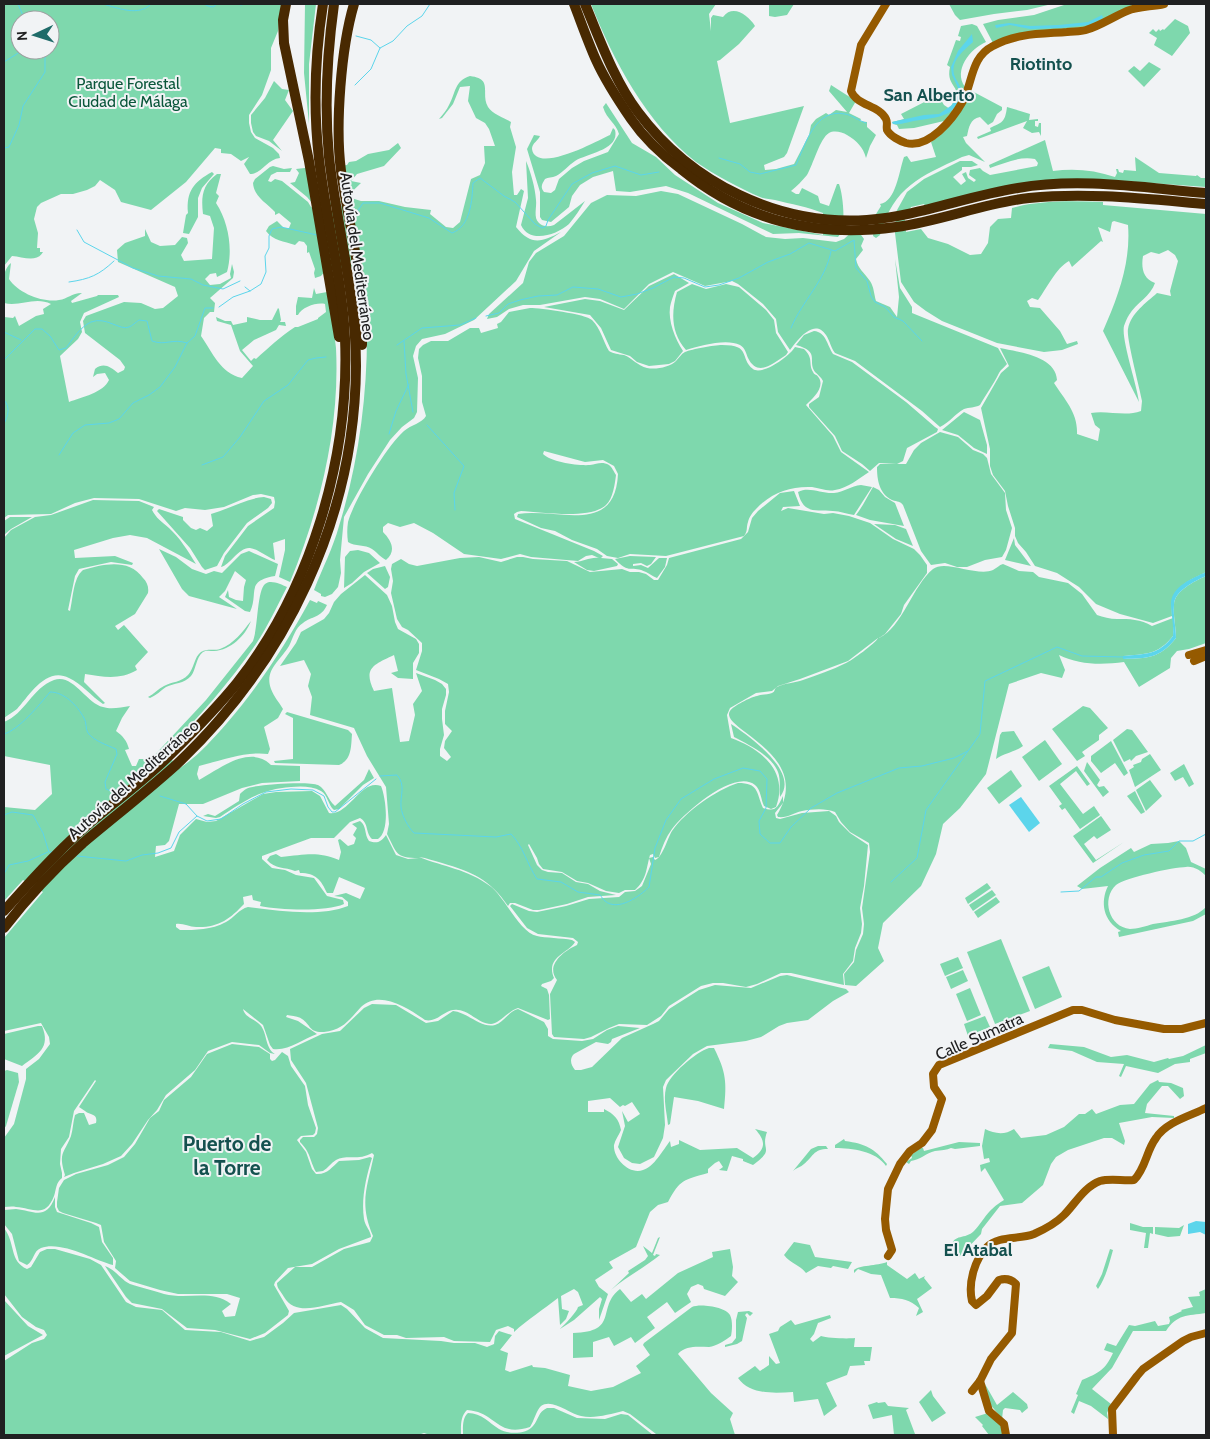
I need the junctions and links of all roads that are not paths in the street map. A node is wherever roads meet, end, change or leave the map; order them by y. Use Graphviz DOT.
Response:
graph roads {
  1 [pos="286,4"];
  2 [pos="323,4"];
  3 [pos="334,4"];
  4 [pos="354,4"];
  5 [pos="568,4"];
  6 [pos="574,4"];
  7 [pos="585,4"];
  8 [pos="886,4"];
  9 [pos="1164,4"];
  10 [pos="579,16"];
  11 [pos="1206,193"];
  12 [pos="331,202"];
  13 [pos="1206,204"];
  14 [pos="905,220"];
  15 [pos="344,278"];
  16 [pos="1206,650"];
  17 [pos="1206,656"];
  18 [pos="172,760"];
  19 [pos="33,886"];
  20 [pos="4,912"];
  21 [pos="4,928"];
  22 [pos="1206,1023"];
  23 [pos="1206,1108"];
  24 [pos="888,1256"];
  25 [pos="1206,1333"];
  26 [pos="980,1382"];
  27 [pos="982,1392"];
  28 [pos="1006,1435"];
  29 [pos="1113,1435"];
  1 -- 15 [label="highway"];
  2 -- 12 [label="highway, Autovía del Mediterráneo"];
  3 -- 12 [label="highway, Autovía del Mediterráneo"];
  4 -- 15 [label="highway"];
  5 -- 10 [label="highway"];
  6 -- 10 [label="highway"];
  7 -- 14 [label="highway"];
  8 -- 9 [label="street"];
  10 -- 14 [label="highway"];
  11 -- 14 [label="highway"];
  12 -- 15 [label="highway, Autovía del Mediterráneo"];
  13 -- 14 [label="highway"];
  15 -- 18 [label="highway, Autovía del Mediterráneo"];
  15 -- 18 [label="highway, Autovía del Mediterráneo"];
  16 -- 17 [label="street"];
  18 -- 19 [label="highway, Autovía del Mediterráneo"];
  19 -- 20 [label="highway, Autovía del Mediterráneo"];
  19 -- 21 [label="highway, Autovía del Mediterráneo"];
  22 -- 24 [label="street, Calle Sumatra"];
  23 -- 26 [label="street"];
  25 -- 29 [label="street"];
  26 -- 27 [label="street"];
  26 -- 27 [label="street"];
  27 -- 28 [label="street"];
}
